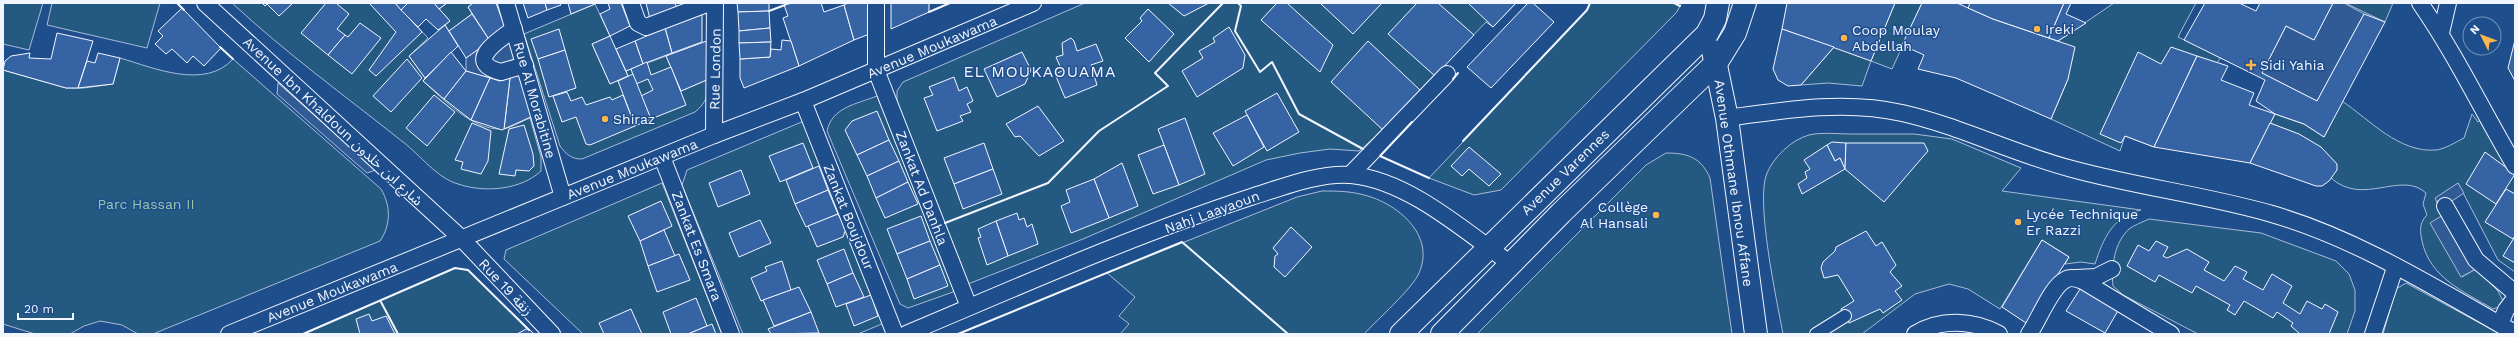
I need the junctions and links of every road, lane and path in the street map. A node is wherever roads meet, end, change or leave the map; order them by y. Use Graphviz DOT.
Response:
graph roads {
  1 [pos="205,3"];
  2 [pos="506,3"];
  3 [pos="631,3"];
  4 [pos="709,3"];
  5 [pos="715,3"];
  6 [pos="876,3"];
  7 [pos="1034,3"];
  8 [pos="1718,3"];
  9 [pos="1745,3"];
  10 [pos="2420,3"];
  11 [pos="2448,3"];
  12 [pos="514,29"];
  13 [pos="2441,33"];
  14 [pos="1707,34"];
  15 [pos="1717,62"];
  16 [pos="525,65"];
  17 [pos="876,70"];
  18 [pos="1447,74"];
  19 [pos="803,101"];
  20 [pos="1727,118"];
  21 [pos="714,135"];
  22 [pos="662,157"];
  23 [pos="2515,166"];
  24 [pos="1350,175"];
  25 [pos="563,197"];
  26 [pos="2445,206"];
  27 [pos="461,238"];
  28 [pos="1487,247"];
  29 [pos="1511,264"];
  30 [pos="2395,268"];
  31 [pos="2112,269"];
  32 [pos="2076,278"];
  33 [pos="2515,293"];
  34 [pos="2515,298"];
  35 [pos="969,307"];
  36 [pos="1845,316"];
  37 [pos="2500,324"];
  38 [pos="2515,333"];
  39 [pos="229,334"];
  40 [pos="552,334"];
  41 [pos="731,334"];
  42 [pos="895,334"];
  43 [pos="906,334"];
  44 [pos="1401,334"];
  45 [pos="1442,334"];
  46 [pos="1756,334"];
  47 [pos="1816,334"];
  48 [pos="1915,334"];
  49 [pos="1999,334"];
  50 [pos="2029,334"];
  51 [pos="2171,334"];
  52 [pos="2373,334"];
  1 -- 27 [label="street, Avenue Ibn Khaldoun شارع ابن خلدون"];
  2 -- 12 [label="street, Rue Al Morabitine"];
  3 -- 4 [label="street"];
  5 -- 21 [label="street, Rue London"];
  6 -- 17 [label="street"];
  7 -- 17 [label="street, Avenue Moukawama"];
  8 -- 14 [label="main road, Avenue Varennes"];
  9 -- 15 [label="main road, Avenue Varennes"];
  10 -- 13 [label="street"];
  11 -- 13 [label="street"];
  12 -- 16 [label="street, Rue Al Morabitine"];
  12 -- 16 [label="street"];
  13 -- 23 [label="street"];
  14 -- 15 [label="main road, Avenue Othmane Ibnou Affane"];
  14 -- 28 [label="main road, Avenue Varennes"];
  15 -- 20 [label="main road, Avenue Othmane Ibnou Affane"];
  15 -- 29 [label="main road, Avenue Varennes"];
  16 -- 25 [label="street, Rue Al Morabitine"];
  17 -- 19 [label="street, Avenue Moukawama"];
  17 -- 35 [label="street, Zankat Ad Danhla"];
  18 -- 24 [label="street"];
  19 -- 21 [label="street, Avenue Moukawama"];
  19 -- 42 [label="street, Zankat Boujdour"];
  20 -- 30 [label="street"];
  20 -- 46 [label="main road, Avenue Othmane Ibnou Affane"];
  21 -- 22 [label="street, Avenue Moukawama"];
  22 -- 25 [label="street, Avenue Moukawama"];
  22 -- 41 [label="street, Zankat Es Smara"];
  24 -- 28 [label="street, Nahj Laayaoun"];
  24 -- 35 [label="street, Nahj Laayaoun"];
  25 -- 27 [label="street, Avenue Moukawama"];
  26 -- 33 [label="street"];
  27 -- 39 [label="street, Avenue Moukawama"];
  27 -- 40 [label="street, Rue 19 زنقة"];
  28 -- 29 [label="street, Nahj Laayaoun"];
  28 -- 44 [label="main road, Avenue Varennes"];
  29 -- 45 [label="main road, Avenue Varennes"];
  30 -- 37 [label="street"];
  30 -- 52 [label="street"];
  31 -- 32 [label="street"];
  32 -- 50 [label="street"];
  32 -- 51 [label="street"];
  34 -- 37 [label="street"];
  35 -- 43 [label="street, Nahj Laayaoun"];
  36 -- 47 [label="street"];
  37 -- 38 [label="street"];
  48 -- 49 [label="street"];
}
